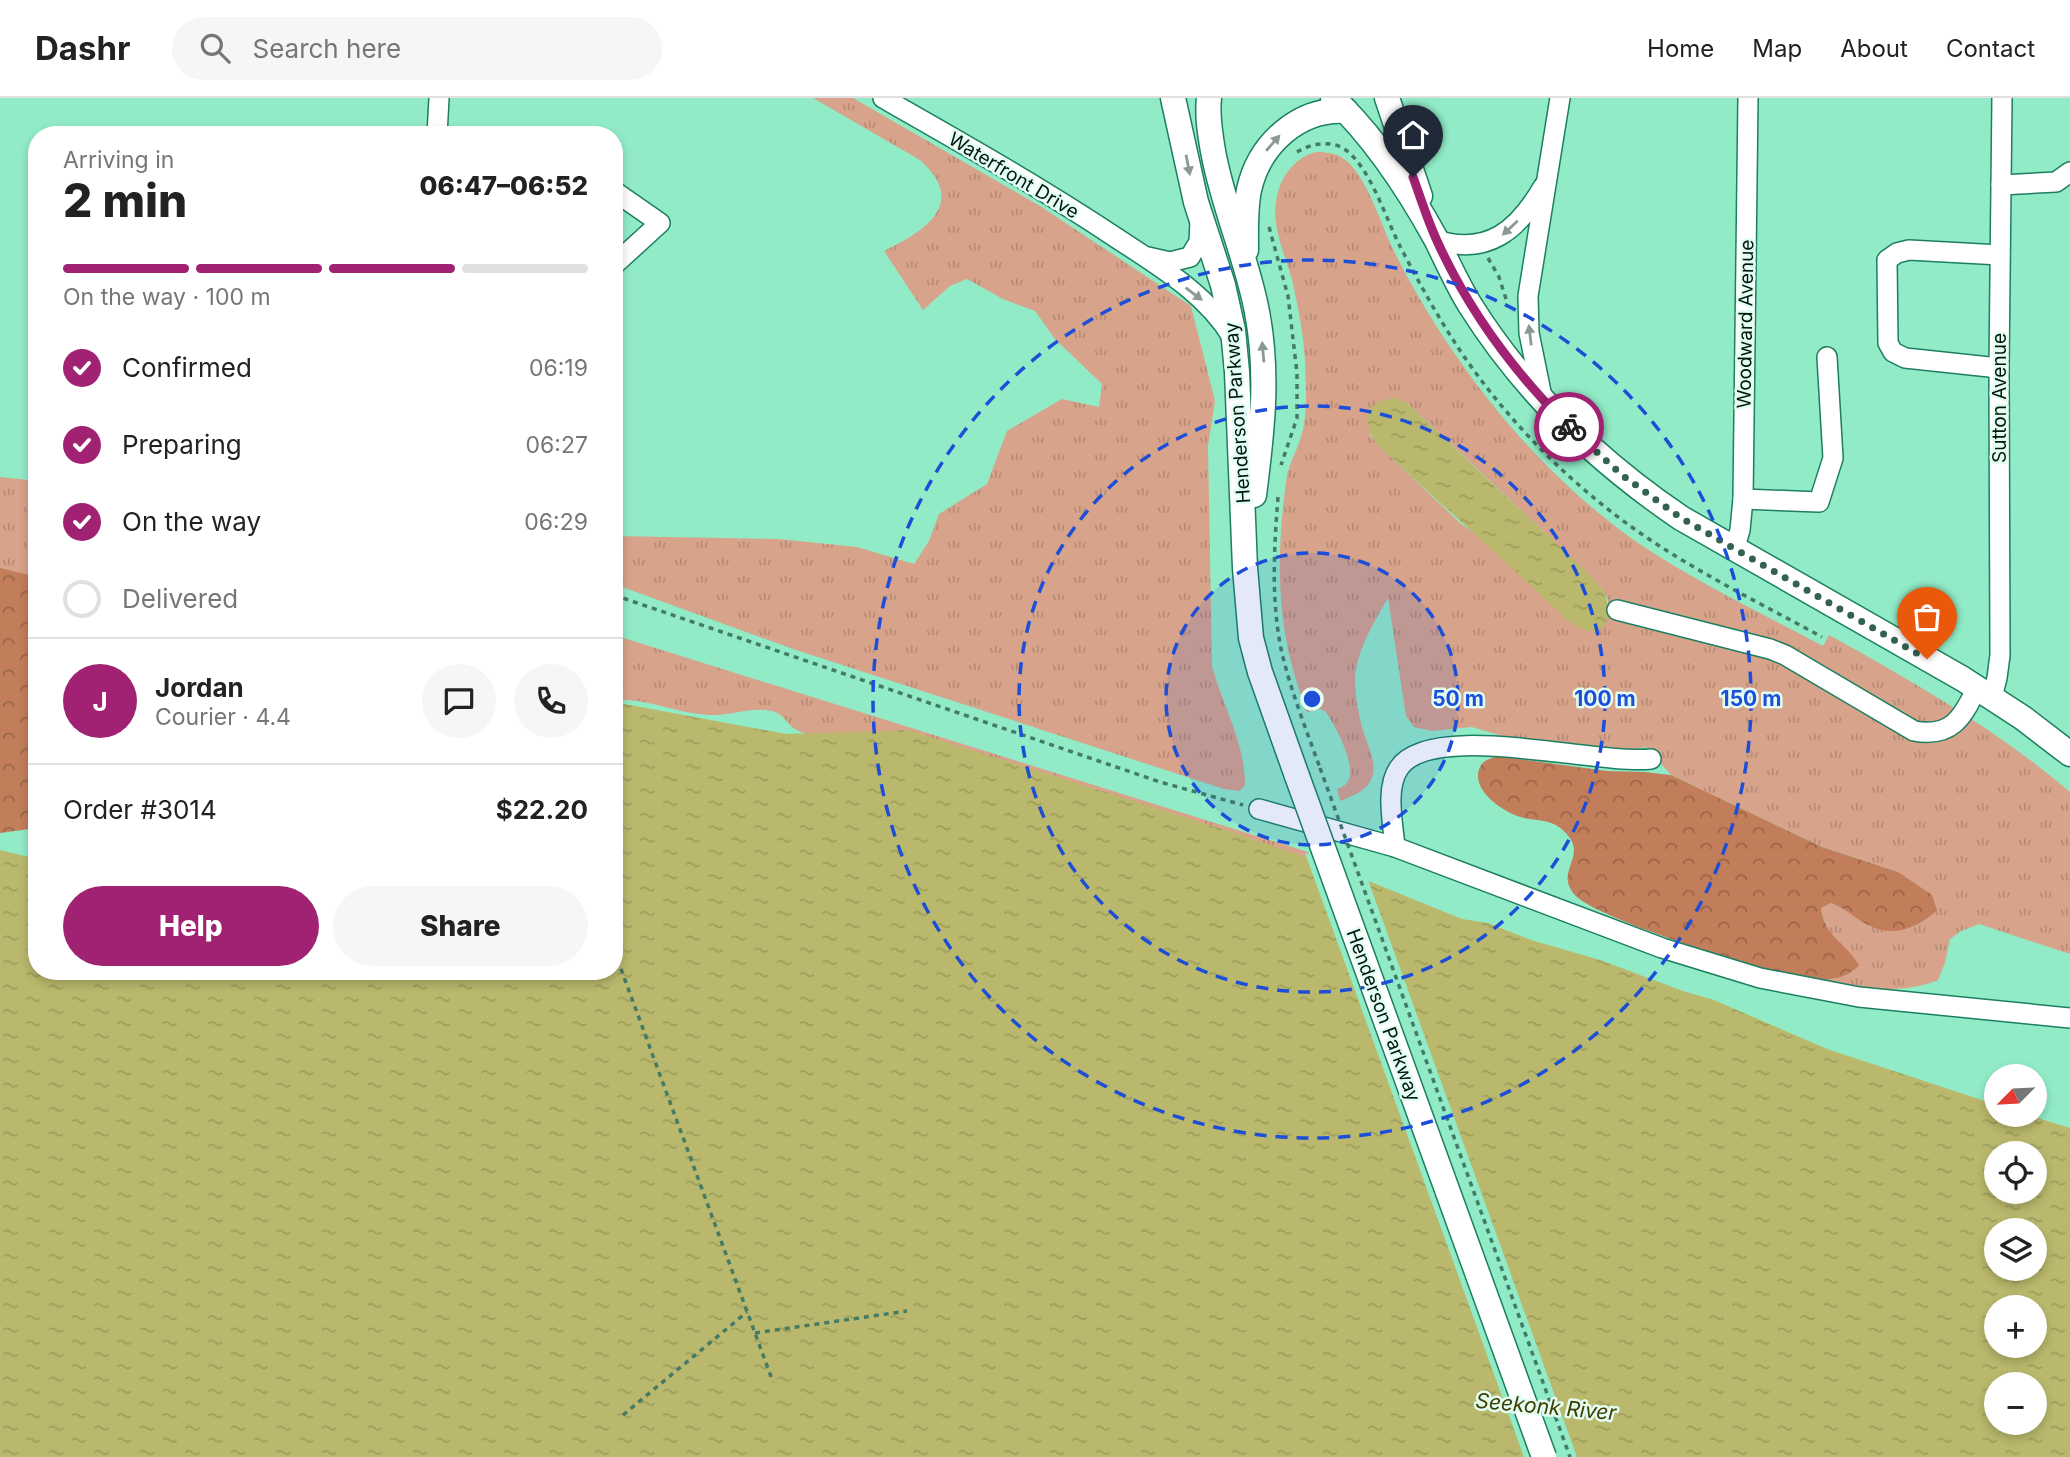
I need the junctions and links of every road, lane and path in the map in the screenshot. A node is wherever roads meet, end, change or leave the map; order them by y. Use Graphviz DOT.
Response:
graph roads {
  1 [pos="439,98"];
  2 [pos="883,98"];
  3 [pos="1157,98"];
  4 [pos="1209,98"];
  5 [pos="1387,98"];
  6 [pos="1560,98"];
  7 [pos="1748,98"];
  8 [pos="2002,98"];
  9 [pos="1340,105"];
  10 [pos="1177,110"];
  11 [pos="437,126"];
  12 [pos="1294,154"];
  13 [pos="2070,172"];
  14 [pos="1548,173"];
  15 [pos="2001,185"];
  16 [pos="623,197"];
  17 [pos="1200,216"];
  18 [pos="1268,218"];
  19 [pos="1436,240"];
  20 [pos="1485,254"];
  21 [pos="2000,255"];
  22 [pos="1143,256"];
  23 [pos="623,257"];
  24 [pos="1249,278"];
  25 [pos="1507,302"];
  26 [pos="1235,342"];
  27 [pos="1827,357"];
  28 [pos="1999,368"];
  29 [pos="1544,401"];
  30 [pos="1281,466"];
  31 [pos="1278,490"];
  32 [pos="1743,499"];
  33 [pos="1734,550"];
  34 [pos="1245,568"];
  35 [pos="623,598"];
  36 [pos="1618,610"];
  37 [pos="1822,637"];
  38 [pos="1984,692"];
  39 [pos="2067,750"];
  40 [pos="1651,759"];
  41 [pos="1308,772"];
  42 [pos="1259,809"];
  43 [pos="1395,848"];
  44 [pos="623,974"];
  45 [pos="2070,1018"];
  46 [pos="907,1311"];
  47 [pos="747,1312"];
  48 [pos="755,1333"];
  49 [pos="773,1382"];
  50 [pos="623,1415"];
  51 [pos="1544,1457"];
  52 [pos="1570,1457"];
  1 -- 11 [label="street"];
  2 -- 22 [label="street, Waterfront Drive"];
  3 -- 10 [label="main road"];
  4 -- 24 [label="main road, Henderson Parkway"];
  5 -- 19 [label="main road"];
  6 -- 14 [label="street"];
  7 -- 32 [label="street, Woodward Avenue"];
  8 -- 15 [label="street, Sutton Avenue"];
  9 -- 19 [label="main road"];
  24 -- 9 [label="main road, one-way"];
  10 -- 17 [label="main road, Henderson Parkway, one-way"];
  12 -- 37 [label="path"];
  13 -- 15 [label="street"];
  14 -- 19 [label="street, one-way"];
  29 -- 14 [label="street, one-way"];
  15 -- 21 [label="street, Sutton Avenue"];
  16 -- 23 [label="street"];
  17 -- 22 [label="street, Waterfront Drive"];
  17 -- 26 [label="main road, Henderson Parkway"];
  18 -- 30 [label="path"];
  19 -- 29 [label="main road"];
  20 -- 25 [label="path"];
  21 -- 28 [label="street, Sutton Avenue"];
  21 -- 28 [label="street"];
  22 -- 26 [label="street, Waterfront Drive, one-way"];
  34 -- 24 [label="main road, Henderson Parkway, one-way"];
  26 -- 34 [label="main road, Henderson Parkway"];
  27 -- 32 [label="street"];
  28 -- 38 [label="street, Sutton Avenue"];
  29 -- 33 [label="main road"];
  31 -- 41 [label="path"];
  32 -- 33 [label="street, Woodward Avenue"];
  33 -- 38 [label="main road"];
  34 -- 41 [label="main road, Henderson Parkway"];
  35 -- 42 [label="path"];
  36 -- 38 [label="street, Sutton Avenue"];
  38 -- 39 [label="main road"];
  40 -- 43 [label="street"];
  41 -- 51 [label="main road, Henderson Parkway, bridge"];
  41 -- 52 [label="path, bridge"];
  42 -- 43 [label="street"];
  43 -- 45 [label="street"];
  44 -- 47 [label="path"];
  46 -- 48 [label="path"];
  47 -- 48 [label="path"];
  47 -- 50 [label="path"];
  48 -- 49 [label="path"];
}
